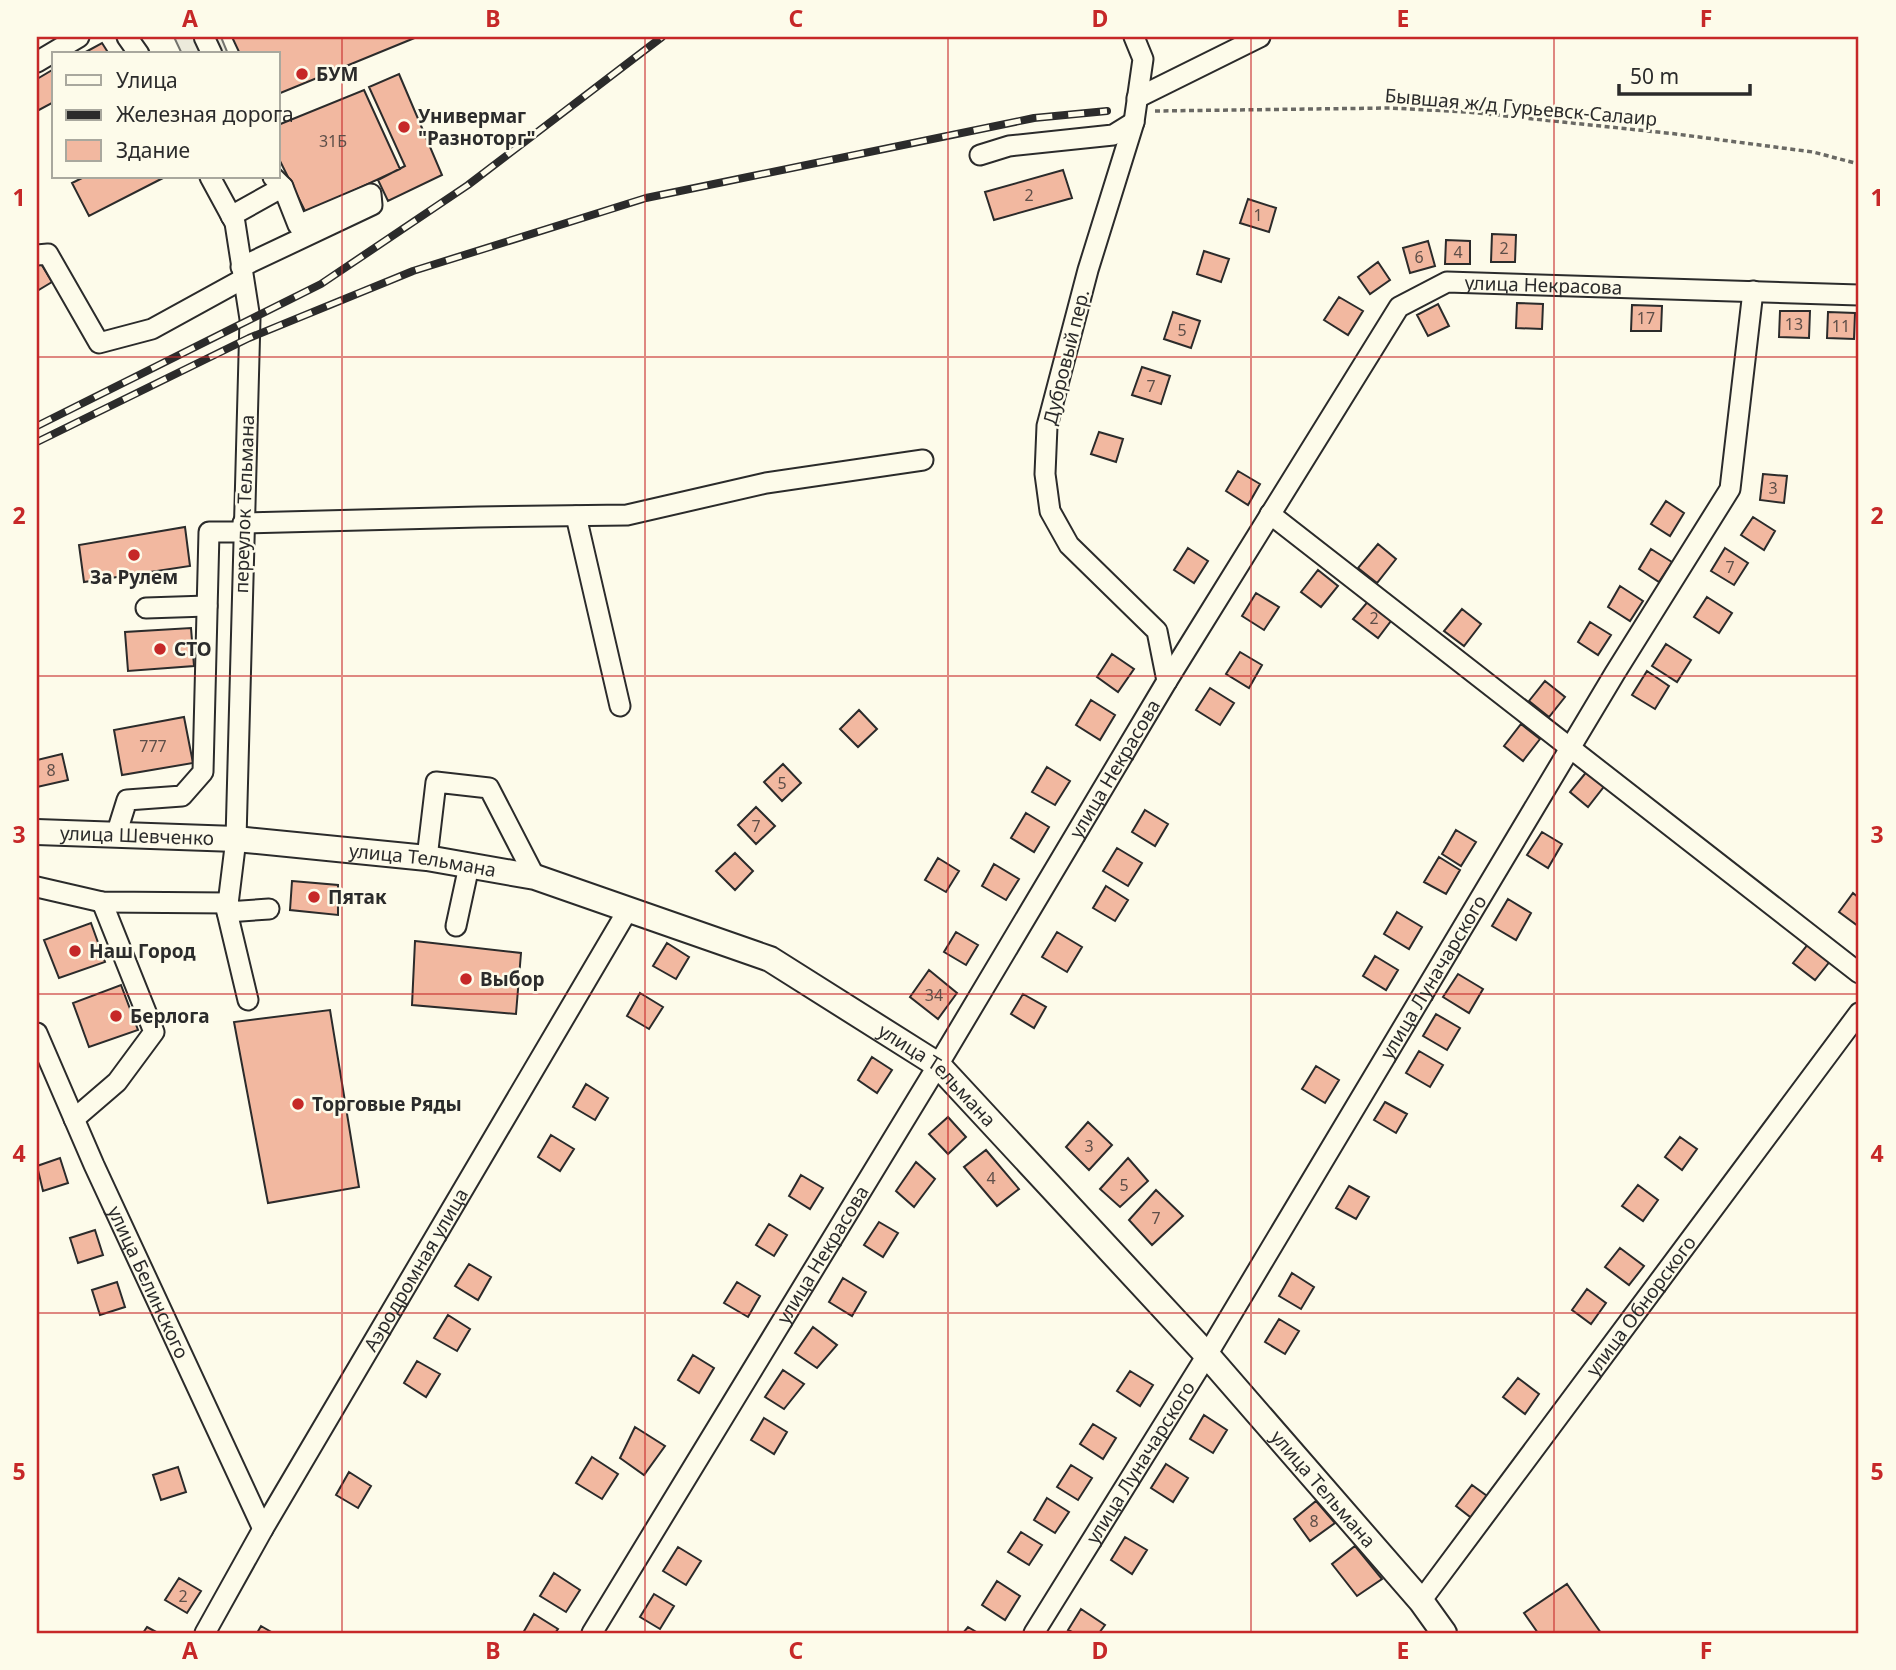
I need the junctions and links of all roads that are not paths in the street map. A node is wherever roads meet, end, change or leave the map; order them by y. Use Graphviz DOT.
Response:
graph roads {
  1 [pos="79,37"];
  2 [pos="127,37"];
  3 [pos="1134,37"];
  4 [pos="1260,37"];
  5 [pos="54,52"];
  6 [pos="138,52"];
  7 [pos="1136,110"];
  8 [pos="981,155"];
  9 [pos="212,178"];
  10 [pos="278,182"];
  11 [pos="231,216"];
  12 [pos="37,255"];
  13 [pos="242,273"];
  14 [pos="1753,292"];
  15 [pos="1859,295"];
  16 [pos="923,460"];
  17 [pos="1270,514"];
  18 [pos="576,516"];
  19 [pos="243,527"];
  20 [pos="207,606"];
  21 [pos="146,608"];
  22 [pos="1167,681"];
  23 [pos="620,706"];
  24 [pos="1570,748"];
  25 [pos="37,832"];
  26 [pos="116,835"];
  27 [pos="236,839"];
  28 [pos="427,858"];
  29 [pos="469,866"];
  30 [pos="535,877"];
  31 [pos="37,887"];
  32 [pos="102,902"];
  33 [pos="228,908"];
  34 [pos="629,908"];
  35 [pos="269,909"];
  36 [pos="456,926"];
  37 [pos="1859,973"];
  38 [pos="248,1000"];
  39 [pos="1859,1013"];
  40 [pos="37,1033"];
  41 [pos="938,1065"];
  42 [pos="74,1119"];
  43 [pos="1207,1355"];
  44 [pos="263,1529"];
  45 [pos="1422,1601"];
  46 [pos="205,1633"];
  47 [pos="592,1633"];
  48 [pos="1034,1633"];
  49 [pos="1444,1633"];
  1 -- 5 [label="street"];
  2 -- 6 [label="street"];
  3 -- 7 [label="street, Дубровый пер."];
  4 -- 7 [label="street"];
  7 -- 8 [label="street"];
  7 -- 22 [label="street, Дубровый пер."];
  9 -- 11 [label="street, переулок Тельмана"];
  10 -- 11 [label="street"];
  10 -- 13 [label="street"];
  11 -- 13 [label="street, переулок Тельмана"];
  12 -- 13 [label="street"];
  13 -- 19 [label="street, переулок Тельмана"];
  14 -- 15 [label="street, улица Некрасова"];
  14 -- 17 [label="street, улица Некрасова"];
  14 -- 24 [label="street, улица Луначарского"];
  16 -- 18 [label="street"];
  17 -- 22 [label="street, улица Некрасова"];
  17 -- 24 [label="street"];
  18 -- 19 [label="street"];
  18 -- 23 [label="street"];
  19 -- 20 [label="street"];
  19 -- 27 [label="street, переулок Тельмана"];
  20 -- 21 [label="street"];
  20 -- 26 [label="street"];
  22 -- 41 [label="street, улица Некрасова"];
  24 -- 37 [label="street"];
  24 -- 43 [label="street, улица Луначарского"];
  25 -- 26 [label="main road, улица Шевченко"];
  26 -- 27 [label="main road, улица Шевченко"];
  27 -- 28 [label="main road, улица Тельмана"];
  27 -- 33 [label="street, переулок Тельмана"];
  28 -- 29 [label="main road, улица Тельмана"];
  28 -- 30 [label="street"];
  29 -- 30 [label="main road, улица Тельмана"];
  29 -- 36 [label="street"];
  30 -- 34 [label="main road, улица Тельмана"];
  31 -- 32 [label="street"];
  32 -- 33 [label="street"];
  32 -- 42 [label="street"];
  33 -- 35 [label="street"];
  33 -- 38 [label="street, переулок Тельмана"];
  34 -- 41 [label="main road, улица Тельмана"];
  34 -- 44 [label="street, Аэродромная улица"];
  39 -- 45 [label="street, улица Обнорского"];
  40 -- 42 [label="street, улица Белинского"];
  41 -- 43 [label="main road, улица Тельмана"];
  41 -- 47 [label="street, улица Некрасова"];
  42 -- 44 [label="street, улица Белинского"];
  43 -- 45 [label="main road, улица Тельмана"];
  43 -- 48 [label="street, улица Луначарского"];
  44 -- 46 [label="street, Аэродромная улица"];
  45 -- 49 [label="main road, улица Тельмана"];
}
